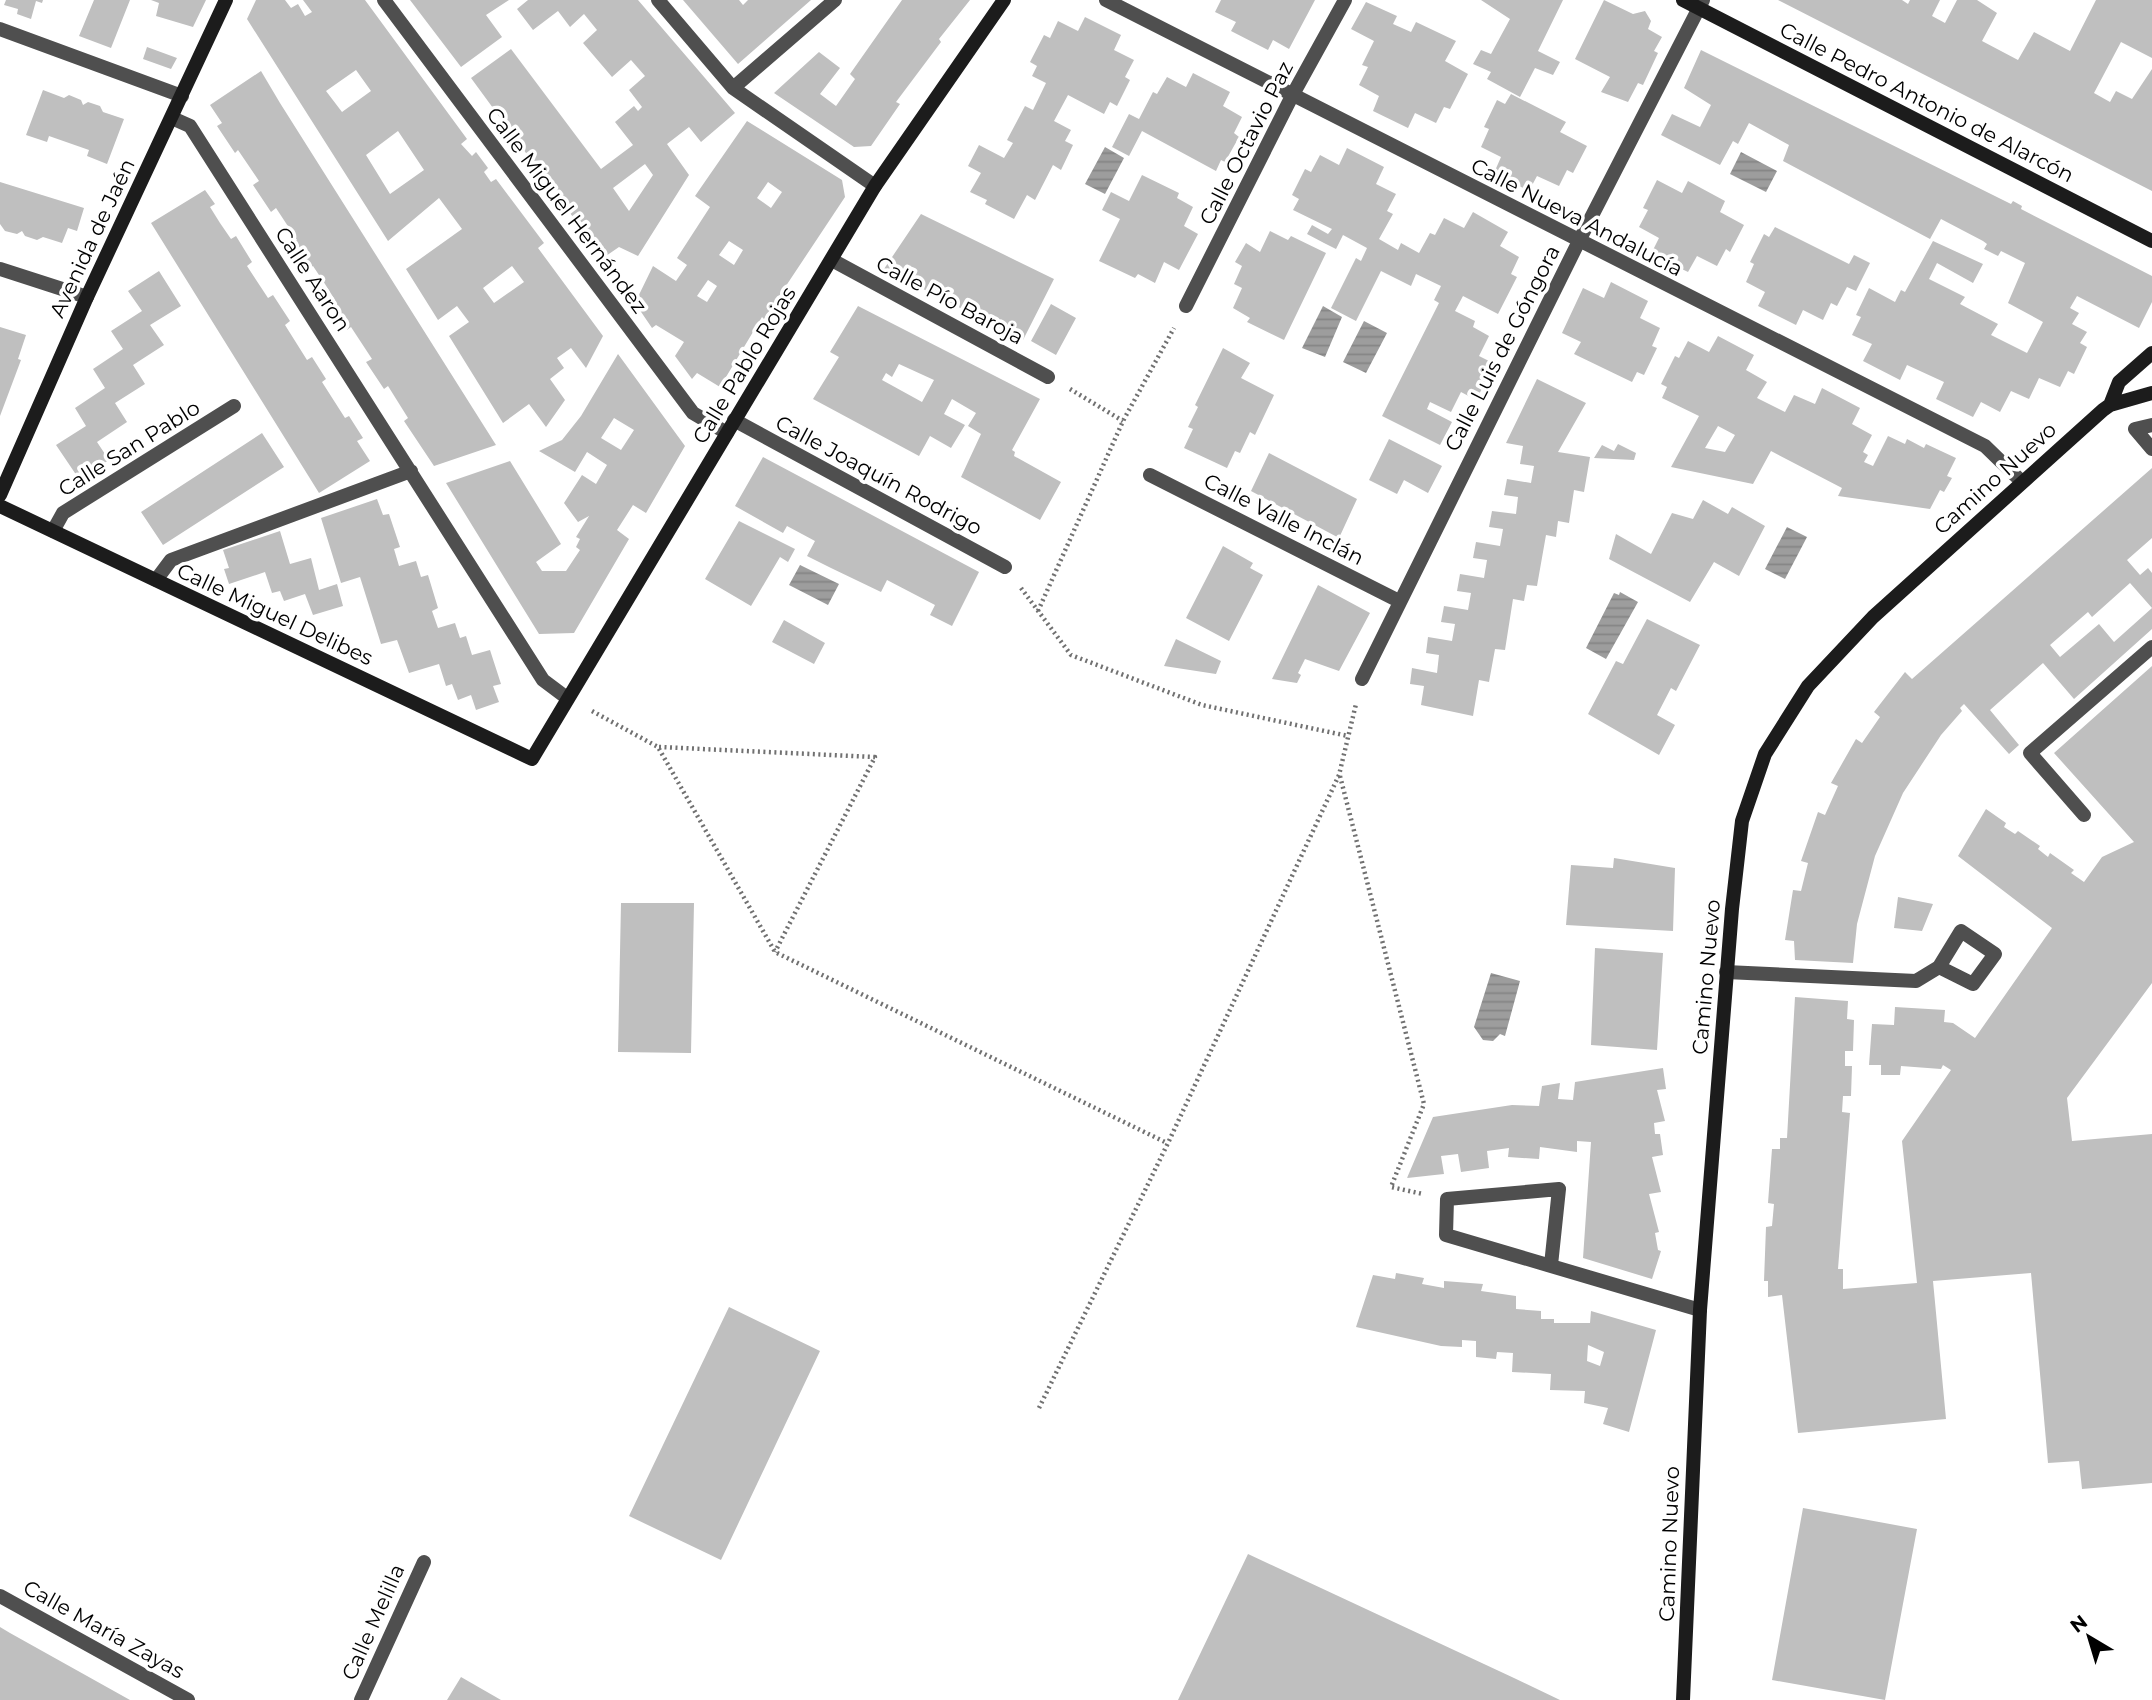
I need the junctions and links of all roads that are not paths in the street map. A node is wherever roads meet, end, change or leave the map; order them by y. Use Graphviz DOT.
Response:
graph roads {
  1 [pos="226,0"];
  2 [pos="384,0"];
  3 [pos="658,0"];
  4 [pos="835,0"];
  5 [pos="1004,0"];
  6 [pos="1107,0"];
  7 [pos="1345,0"];
  8 [pos="1683,0"];
  9 [pos="1701,4"];
  10 [pos="0,29"];
  11 [pos="733,88"];
  12 [pos="182,96"];
  13 [pos="1292,96"];
  14 [pos="172,118"];
  15 [pos="874,186"];
  16 [pos="2152,240"];
  17 [pos="1578,241"];
  18 [pos="832,260"];
  19 [pos="0,269"];
  20 [pos="87,297"];
  21 [pos="1186,306"];
  22 [pos="2152,353"];
  23 [pos="1048,377"];
  24 [pos="2152,393"];
  25 [pos="2110,405"];
  26 [pos="234,407"];
  27 [pos="734,420"];
  28 [pos="2152,425"];
  29 [pos="726,433"];
  30 [pos="2152,449"];
  31 [pos="411,471"];
  32 [pos="1150,475"];
  33 [pos="2021,481"];
  34 [pos="0,495"];
  35 [pos="0,506"];
  36 [pos="52,531"];
  37 [pos="1005,567"];
  38 [pos="156,580"];
  39 [pos="1399,601"];
  40 [pos="2152,647"];
  41 [pos="1362,679"];
  42 [pos="567,698"];
  43 [pos="532,759"];
  44 [pos="2084,816"];
  45 [pos="1939,967"];
  46 [pos="1726,972"];
  47 [pos="1551,1265"];
  48 [pos="1700,1310"];
  49 [pos="424,1562"];
  50 [pos="0,1596"];
  51 [pos="188,1700"];
  52 [pos="361,1700"];
  53 [pos="1683,1700"];
  1 -- 12 [label="street, Avenida de Jaén"];
  2 -- 29 [label="street, Calle Miguel Hernández"];
  3 -- 11 [label="street"];
  4 -- 11 [label="street"];
  5 -- 15 [label="street, Calle Pablo Rojas"];
  6 -- 13 [label="street, Calle Nueva Andalucía"];
  7 -- 13 [label="street, Calle Octavio Paz"];
  8 -- 9 [label="street, Calle Pedro Antonio de Alarcón"];
  9 -- 16 [label="street, Calle Pedro Antonio de Alarcón"];
  9 -- 17 [label="street, Calle Luis de Góngora"];
  10 -- 12 [label="street"];
  11 -- 15 [label="street"];
  12 -- 14 [label="street, Avenida de Jaén"];
  13 -- 17 [label="street, Calle Nueva Andalucía"];
  13 -- 21 [label="street, Calle Octavio Paz"];
  14 -- 20 [label="street, Avenida de Jaén"];
  14 -- 31 [label="street, Calle Aaron"];
  15 -- 18 [label="street, Calle Pablo Rojas"];
  17 -- 33 [label="street, Calle Nueva Andalucía"];
  17 -- 39 [label="street, Calle Luis de Góngora"];
  18 -- 23 [label="street, Calle Pío Baroja"];
  18 -- 27 [label="street, Calle Pablo Rojas"];
  19 -- 20 [label="street"];
  20 -- 34 [label="street, Avenida de Jaén"];
  22 -- 25 [label="street, Camino Nuevo"];
  24 -- 25 [label="street, Camino Nuevo"];
  25 -- 33 [label="street, Camino Nuevo"];
  26 -- 36 [label="street, Calle San Pablo"];
  27 -- 29 [label="street, Calle Pablo Rojas"];
  27 -- 37 [label="street, Calle Joaquín Rodrigo"];
  28 -- 30 [label="street"];
  29 -- 42 [label="street, Calle Pablo Rojas"];
  31 -- 38 [label="street"];
  31 -- 42 [label="street, Calle Aaron"];
  32 -- 39 [label="street, Calle Valle Inclán"];
  33 -- 46 [label="street, Camino Nuevo"];
  35 -- 36 [label="street, Calle Miguel Delibes"];
  36 -- 38 [label="street, Calle Miguel Delibes"];
  38 -- 43 [label="street, Calle Miguel Delibes"];
  39 -- 41 [label="street, Calle Luis de Góngora"];
  40 -- 44 [label="street"];
  42 -- 43 [label="street, Calle Pablo Rojas"];
  45 -- 46 [label="street"];
  46 -- 48 [label="street, Camino Nuevo"];
  47 -- 47 [label="street"];
  47 -- 48 [label="street"];
  48 -- 53 [label="street, Camino Nuevo"];
  49 -- 52 [label="street, Calle Melilla"];
  50 -- 51 [label="street, Calle María Zayas"];
}
